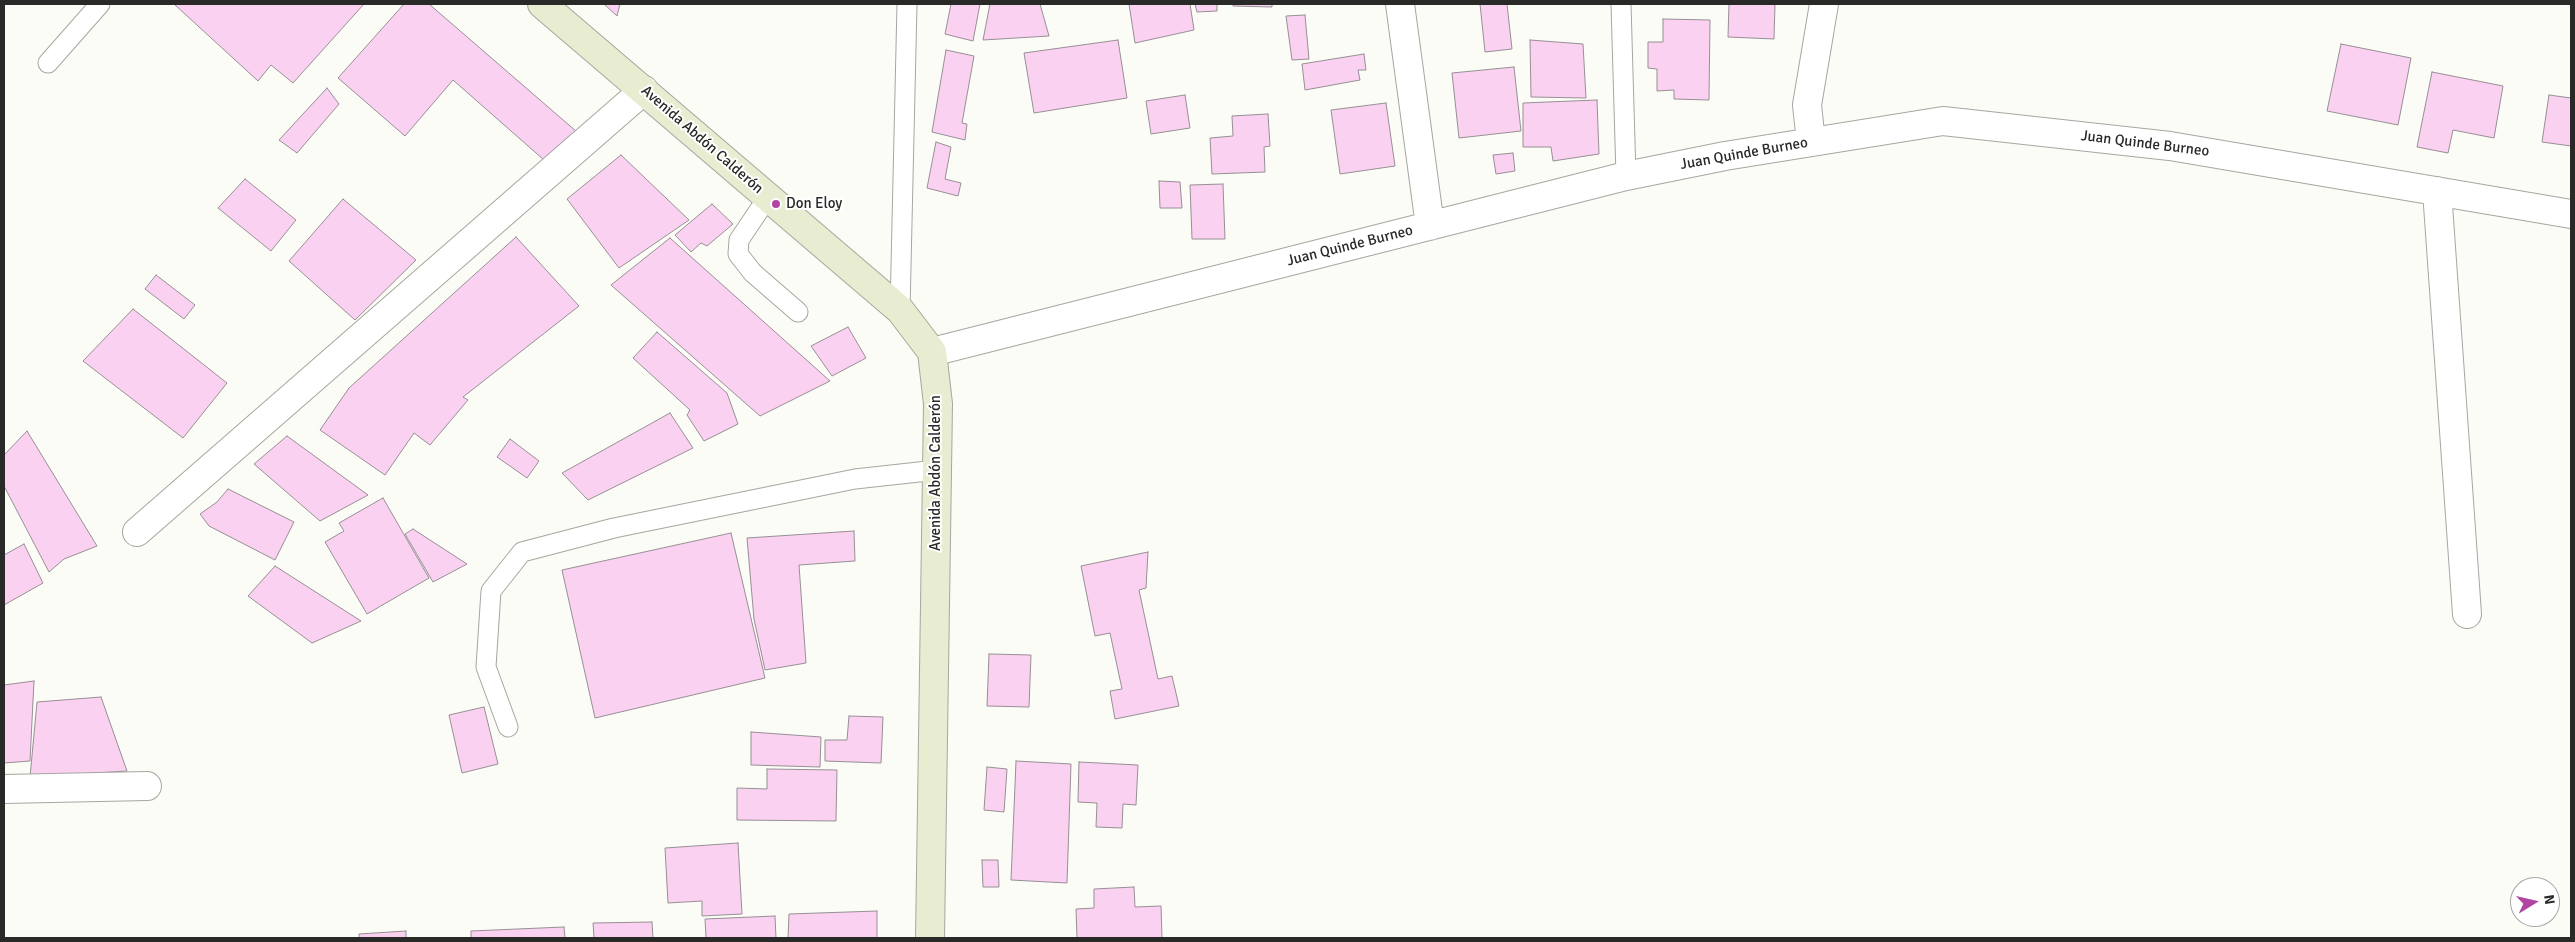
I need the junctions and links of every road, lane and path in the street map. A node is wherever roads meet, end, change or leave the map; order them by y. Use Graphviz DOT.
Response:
graph roads {
  1 [pos="100,4"];
  2 [pos="542,4"];
  3 [pos="907,4"];
  4 [pos="1400,4"];
  5 [pos="1621,4"];
  6 [pos="1824,4"];
  7 [pos="48,63"];
  8 [pos="644,90"];
  9 [pos="1811,142"];
  10 [pos="1626,176"];
  11 [pos="2437,191"];
  12 [pos="768,197"];
  13 [pos="2571,214"];
  14 [pos="1430,226"];
  15 [pos="900,310"];
  16 [pos="798,312"];
  17 [pos="932,352"];
  18 [pos="937,470"];
  19 [pos="137,532"];
  20 [pos="2467,614"];
  21 [pos="508,727"];
  22 [pos="147,786"];
  23 [pos="4,789"];
  24 [pos="930,938"];
  1 -- 7 [label="lane"];
  2 -- 8 [label="street, Avenida Abdón Calderón"];
  3 -- 15 [label="lane"];
  4 -- 14 [label="street"];
  5 -- 10 [label="lane"];
  6 -- 9 [label="street"];
  8 -- 12 [label="street, Avenida Abdón Calderón"];
  8 -- 19 [label="street"];
  9 -- 10 [label="street, Juan Quinde Burneo"];
  9 -- 11 [label="street, Juan Quinde Burneo"];
  10 -- 14 [label="street, Juan Quinde Burneo"];
  11 -- 13 [label="street, Juan Quinde Burneo"];
  11 -- 20 [label="street"];
  12 -- 15 [label="street, Avenida Abdón Calderón"];
  12 -- 16 [label="lane"];
  14 -- 17 [label="street, Juan Quinde Burneo"];
  15 -- 17 [label="street, Avenida Abdón Calderón"];
  17 -- 18 [label="street, Avenida Abdón Calderón"];
  18 -- 21 [label="lane"];
  18 -- 24 [label="street, Avenida Abdón Calderón"];
  22 -- 23 [label="street"];
}
